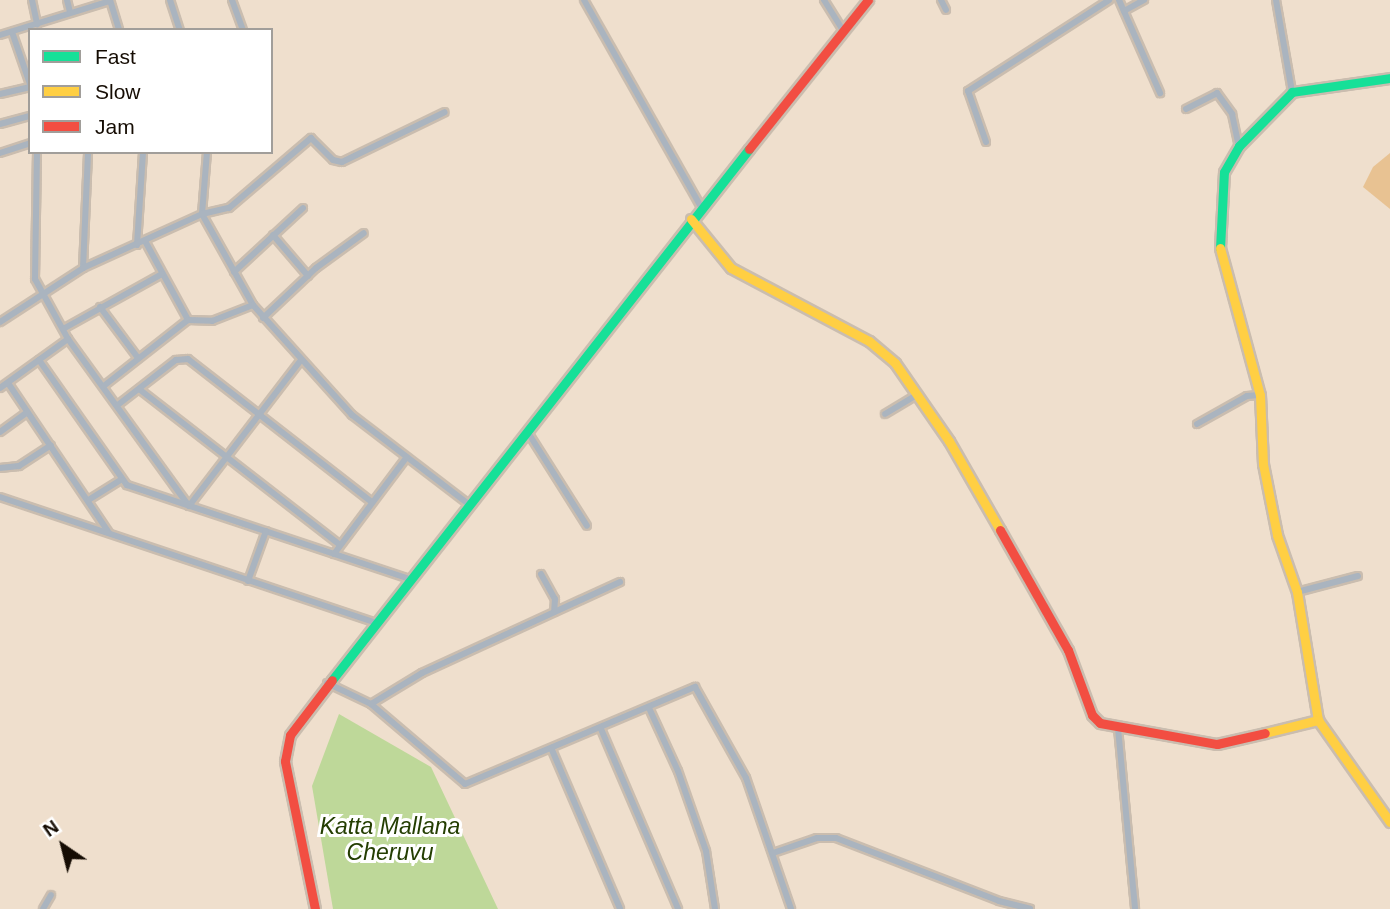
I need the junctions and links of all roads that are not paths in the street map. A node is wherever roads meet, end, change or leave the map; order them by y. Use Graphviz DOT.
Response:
graph roads {
  1 [pos="32,0"];
  2 [pos="67,0"];
  3 [pos="110,0"];
  4 [pos="170,0"];
  5 [pos="232,0"];
  6 [pos="584,0"];
  7 [pos="824,0"];
  8 [pos="868,0"];
  9 [pos="941,0"];
  10 [pos="1109,0"];
  11 [pos="1119,0"];
  12 [pos="1144,0"];
  13 [pos="1276,0"];
  14 [pos="946,10"];
  15 [pos="1124,11"];
  16 [pos="70,12"];
  17 [pos="37,24"];
  18 [pos="118,28"];
  19 [pos="179,28"];
  20 [pos="242,28"];
  21 [pos="843,30"];
  22 [pos="12,32"];
  23 [pos="0,35"];
  24 [pos="1390,78"];
  25 [pos="28,79"];
  26 [pos="28,86"];
  27 [pos="1292,92"];
  28 [pos="1160,93"];
  29 [pos="0,94"];
  30 [pos="1186,109"];
  31 [pos="445,112"];
  32 [pos="28,117"];
  33 [pos="0,124"];
  34 [pos="986,142"];
  35 [pos="28,144"];
  36 [pos="1239,146"];
  37 [pos="0,153"];
  38 [pos="37,154"];
  39 [pos="88,154"];
  40 [pos="143,154"];
  41 [pos="207,154"];
  42 [pos="701,207"];
  43 [pos="303,208"];
  44 [pos="202,214"];
  45 [pos="691,219"];
  46 [pos="364,233"];
  47 [pos="273,235"];
  48 [pos="145,241"];
  49 [pos="136,245"];
  50 [pos="83,268"];
  51 [pos="234,272"];
  52 [pos="162,274"];
  53 [pos="308,276"];
  54 [pos="44,292"];
  55 [pos="253,305"];
  56 [pos="100,307"];
  57 [pos="264,318"];
  58 [pos="188,320"];
  59 [pos="0,322"];
  60 [pos="63,329"];
  61 [pos="68,339"];
  62 [pos="138,358"];
  63 [pos="39,360"];
  64 [pos="301,360"];
  65 [pos="8,383"];
  66 [pos="106,385"];
  67 [pos="0,388"];
  68 [pos="139,389"];
  69 [pos="917,395"];
  70 [pos="1260,395"];
  71 [pos="119,404"];
  72 [pos="29,412"];
  73 [pos="260,414"];
  74 [pos="885,414"];
  75 [pos="1197,424"];
  76 [pos="527,431"];
  77 [pos="0,432"];
  78 [pos="51,445"];
  79 [pos="406,457"];
  80 [pos="227,458"];
  81 [pos="0,468"];
  82 [pos="120,480"];
  83 [pos="0,497"];
  84 [pos="90,499"];
  85 [pos="372,502"];
  86 [pos="467,503"];
  87 [pos="189,506"];
  88 [pos="587,526"];
  89 [pos="265,531"];
  90 [pos="109,533"];
  91 [pos="339,544"];
  92 [pos="334,554"];
  93 [pos="541,574"];
  94 [pos="1358,576"];
  95 [pos="410,579"];
  96 [pos="248,581"];
  97 [pos="620,582"];
  98 [pos="1297,593"];
  99 [pos="554,612"];
  100 [pos="376,623"];
  101 [pos="327,683"];
  102 [pos="371,704"];
  103 [pos="649,708"];
  104 [pos="1318,720"];
  105 [pos="1118,728"];
  106 [pos="601,729"];
  107 [pos="552,750"];
  108 [pos="1390,822"];
  109 [pos="773,853"];
  110 [pos="51,895"];
  111 [pos="43,909"];
  112 [pos="315,909"];
  113 [pos="620,909"];
  114 [pos="678,909"];
  115 [pos="715,909"];
  116 [pos="791,909"];
  117 [pos="1030,909"];
  118 [pos="1135,909"];
  1 -- 17 [label="street"];
  2 -- 16 [label="street"];
  3 -- 16 [label="street"];
  3 -- 18 [label="street"];
  4 -- 19 [label="street"];
  5 -- 20 [label="street"];
  6 -- 42 [label="street"];
  7 -- 21 [label="street"];
  8 -- 21 [label="street"];
  9 -- 14 [label="street"];
  10 -- 34 [label="street"];
  11 -- 15 [label="street"];
  12 -- 15 [label="street"];
  13 -- 27 [label="street"];
  15 -- 28 [label="street"];
  16 -- 17 [label="street"];
  17 -- 22 [label="street"];
  21 -- 42 [label="street"];
  22 -- 23 [label="street"];
  22 -- 25 [label="street"];
  24 -- 27 [label="street"];
  26 -- 29 [label="street"];
  27 -- 36 [label="street"];
  30 -- 36 [label="street"];
  31 -- 44 [label="street"];
  32 -- 33 [label="street"];
  35 -- 37 [label="street"];
  36 -- 70 [label="street"];
  38 -- 54 [label="street"];
  39 -- 50 [label="street"];
  40 -- 49 [label="street"];
  41 -- 44 [label="street"];
  42 -- 45 [label="street"];
  43 -- 47 [label="street"];
  44 -- 48 [label="street"];
  44 -- 51 [label="street"];
  45 -- 69 [label="street"];
  45 -- 76 [label="street"];
  46 -- 53 [label="street"];
  47 -- 51 [label="street"];
  47 -- 53 [label="street"];
  48 -- 49 [label="street"];
  48 -- 52 [label="street"];
  49 -- 50 [label="street"];
  50 -- 54 [label="street"];
  51 -- 55 [label="street"];
  52 -- 56 [label="street"];
  52 -- 58 [label="street"];
  53 -- 57 [label="street"];
  54 -- 59 [label="street"];
  54 -- 60 [label="street"];
  55 -- 57 [label="street"];
  55 -- 58 [label="street"];
  56 -- 60 [label="street"];
  56 -- 62 [label="street"];
  57 -- 64 [label="street"];
  58 -- 62 [label="street"];
  60 -- 61 [label="street"];
  61 -- 63 [label="street"];
  61 -- 66 [label="street"];
  62 -- 66 [label="street"];
  63 -- 65 [label="street"];
  63 -- 82 [label="street"];
  64 -- 73 [label="street"];
  64 -- 79 [label="street"];
  65 -- 67 [label="street"];
  65 -- 72 [label="street"];
  66 -- 71 [label="street"];
  68 -- 71 [label="street"];
  68 -- 73 [label="street"];
  68 -- 80 [label="street"];
  69 -- 74 [label="street"];
  69 -- 105 [label="street"];
  70 -- 75 [label="street"];
  70 -- 98 [label="street"];
  71 -- 87 [label="street"];
  72 -- 77 [label="street"];
  72 -- 78 [label="street"];
  73 -- 80 [label="street"];
  73 -- 85 [label="street"];
  76 -- 86 [label="street"];
  76 -- 88 [label="street"];
  78 -- 81 [label="street"];
  78 -- 84 [label="street"];
  79 -- 85 [label="street"];
  79 -- 86 [label="street"];
  80 -- 87 [label="street"];
  80 -- 91 [label="street"];
  82 -- 84 [label="street"];
  82 -- 87 [label="street"];
  83 -- 90 [label="street"];
  84 -- 90 [label="street"];
  85 -- 91 [label="street"];
  86 -- 95 [label="street"];
  87 -- 89 [label="street"];
  89 -- 92 [label="street"];
  89 -- 96 [label="street"];
  90 -- 96 [label="street"];
  91 -- 92 [label="street"];
  92 -- 95 [label="street"];
  93 -- 99 [label="street"];
  94 -- 98 [label="street"];
  95 -- 100 [label="street"];
  96 -- 100 [label="street"];
  97 -- 99 [label="street"];
  98 -- 104 [label="street"];
  99 -- 102 [label="street"];
  100 -- 101 [label="street"];
  101 -- 102 [label="street"];
  101 -- 112 [label="street"];
  102 -- 107 [label="street"];
  103 -- 106 [label="street"];
  103 -- 109 [label="street"];
  103 -- 115 [label="street"];
  104 -- 105 [label="street"];
  104 -- 108 [label="street"];
  105 -- 118 [label="street"];
  106 -- 107 [label="street"];
  106 -- 114 [label="street"];
  107 -- 113 [label="street"];
  109 -- 116 [label="street"];
  109 -- 117 [label="street"];
  110 -- 111 [label="street"];
}
